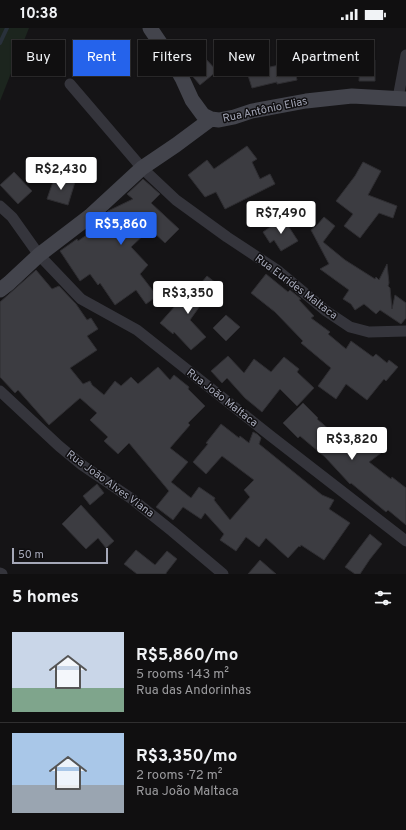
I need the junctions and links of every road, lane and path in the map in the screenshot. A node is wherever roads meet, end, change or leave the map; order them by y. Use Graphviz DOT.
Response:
graph roads {
  1 [pos="150,28"];
  2 [pos="406,55"];
  3 [pos="70,84"];
  4 [pos="402,99"];
  5 [pos="211,119"];
  6 [pos="142,168"];
  7 [pos="0,206"];
  8 [pos="39,255"];
  9 [pos="0,290"];
  10 [pos="406,331"];
  11 [pos="0,392"];
  12 [pos="406,541"];
  13 [pos="223,574"];
  1 -- 5 [label="street, Rua Antônio Elias"];
  2 -- 4 [label="street"];
  3 -- 6 [label="street, Rua Eurides Maltaca"];
  4 -- 5 [label="street, Rua Antônio Elias"];
  5 -- 6 [label="street"];
  6 -- 8 [label="street"];
  6 -- 10 [label="street, Rua Eurides Maltaca"];
  7 -- 8 [label="street, Rua João Maltaca"];
  8 -- 9 [label="street"];
  8 -- 12 [label="street, Rua João Maltaca"];
  11 -- 13 [label="street, Rua João Alves Viana"];
}
